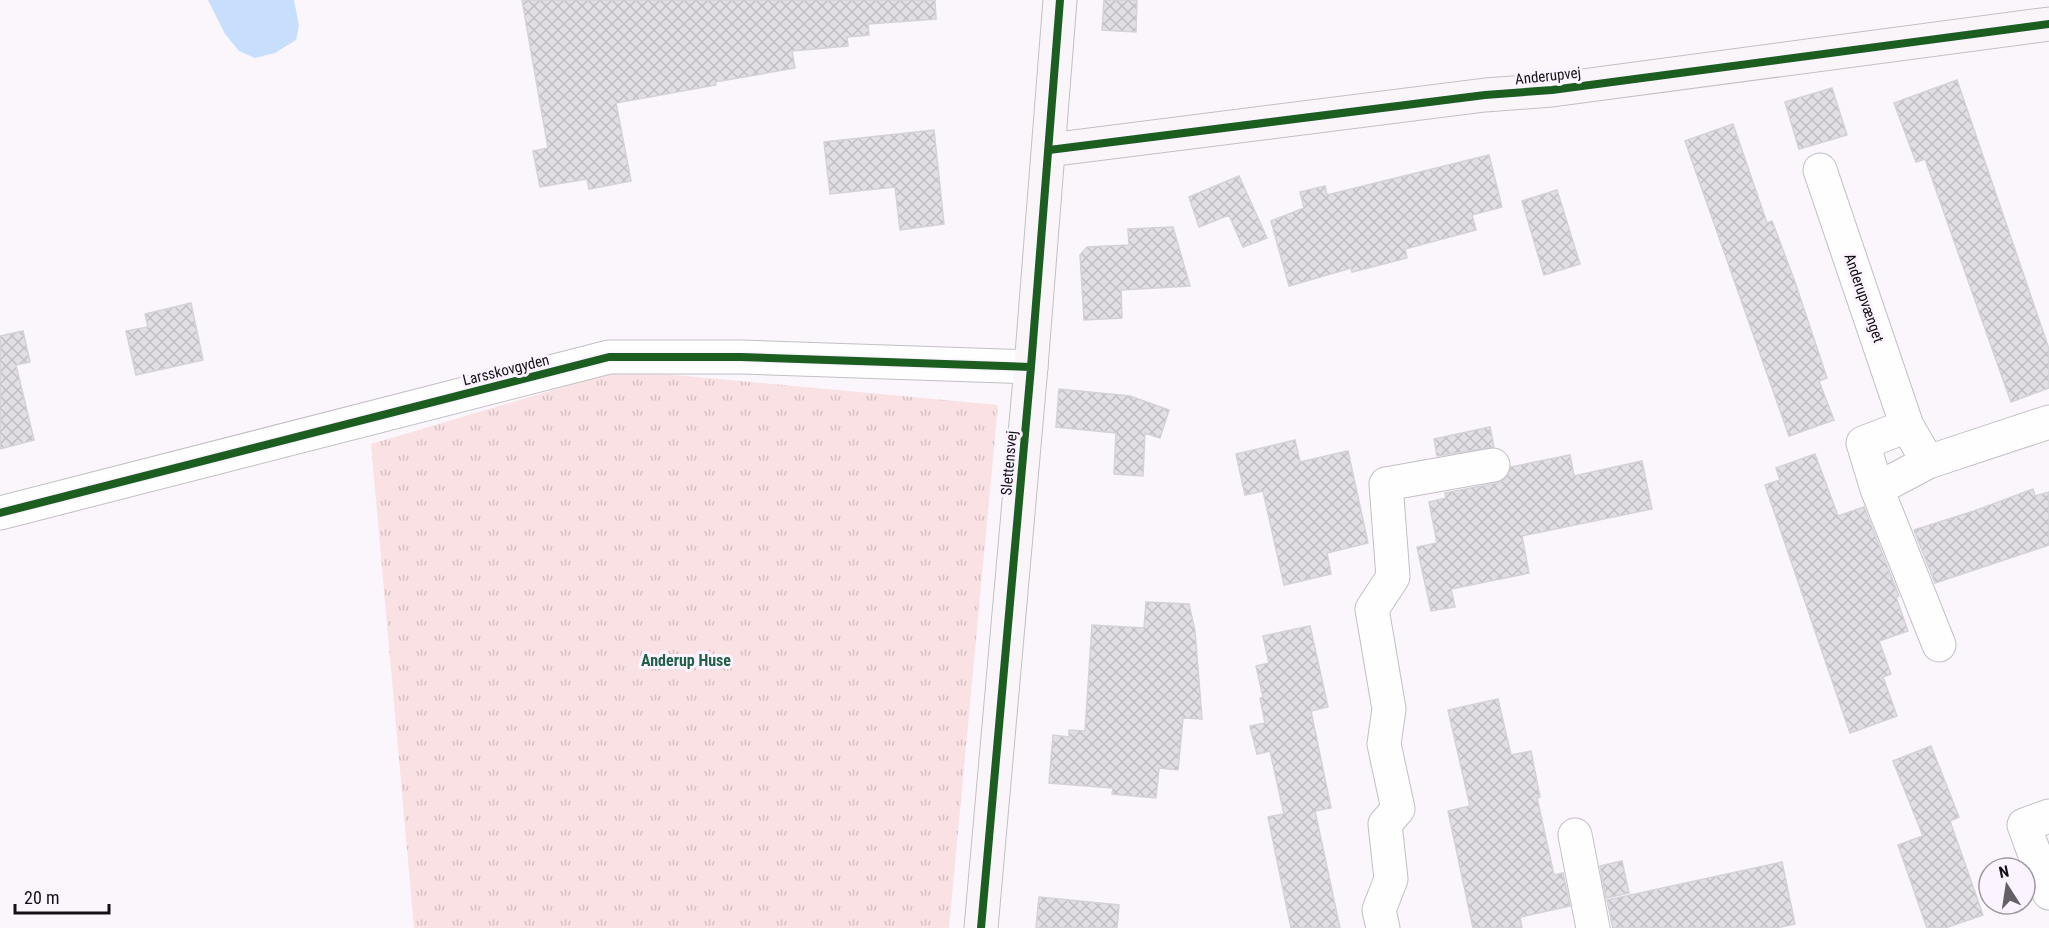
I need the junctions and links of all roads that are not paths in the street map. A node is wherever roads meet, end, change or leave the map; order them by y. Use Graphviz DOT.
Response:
graph roads {
  1 [pos="1060,0"];
  2 [pos="2049,24"];
  3 [pos="1049,150"];
  4 [pos="1820,170"];
  5 [pos="1031,367"];
  6 [pos="2049,422"];
  7 [pos="1907,426"];
  8 [pos="1928,462"];
  9 [pos="1493,465"];
  10 [pos="1877,489"];
  11 [pos="0,513"];
  12 [pos="1939,645"];
  13 [pos="2049,816"];
  14 [pos="1575,835"];
  15 [pos="2049,893"];
  16 [pos="981,928"];
  17 [pos="1383,928"];
  18 [pos="1593,928"];
  1 -- 3 [label="street, Slettensvej"];
  2 -- 3 [label="street, Anderupvej"];
  3 -- 5 [label="street, Slettensvej"];
  4 -- 7 [label="street, Anderupvænget"];
  5 -- 11 [label="street, Larsskovgyden"];
  5 -- 16 [label="street, Slettensvej"];
  6 -- 8 [label="street"];
  7 -- 8 [label="street, Anderupvænget"];
  7 -- 10 [label="street"];
  8 -- 10 [label="street"];
  9 -- 17 [label="street"];
  10 -- 12 [label="street"];
  13 -- 15 [label="street"];
  14 -- 18 [label="street"];
}
